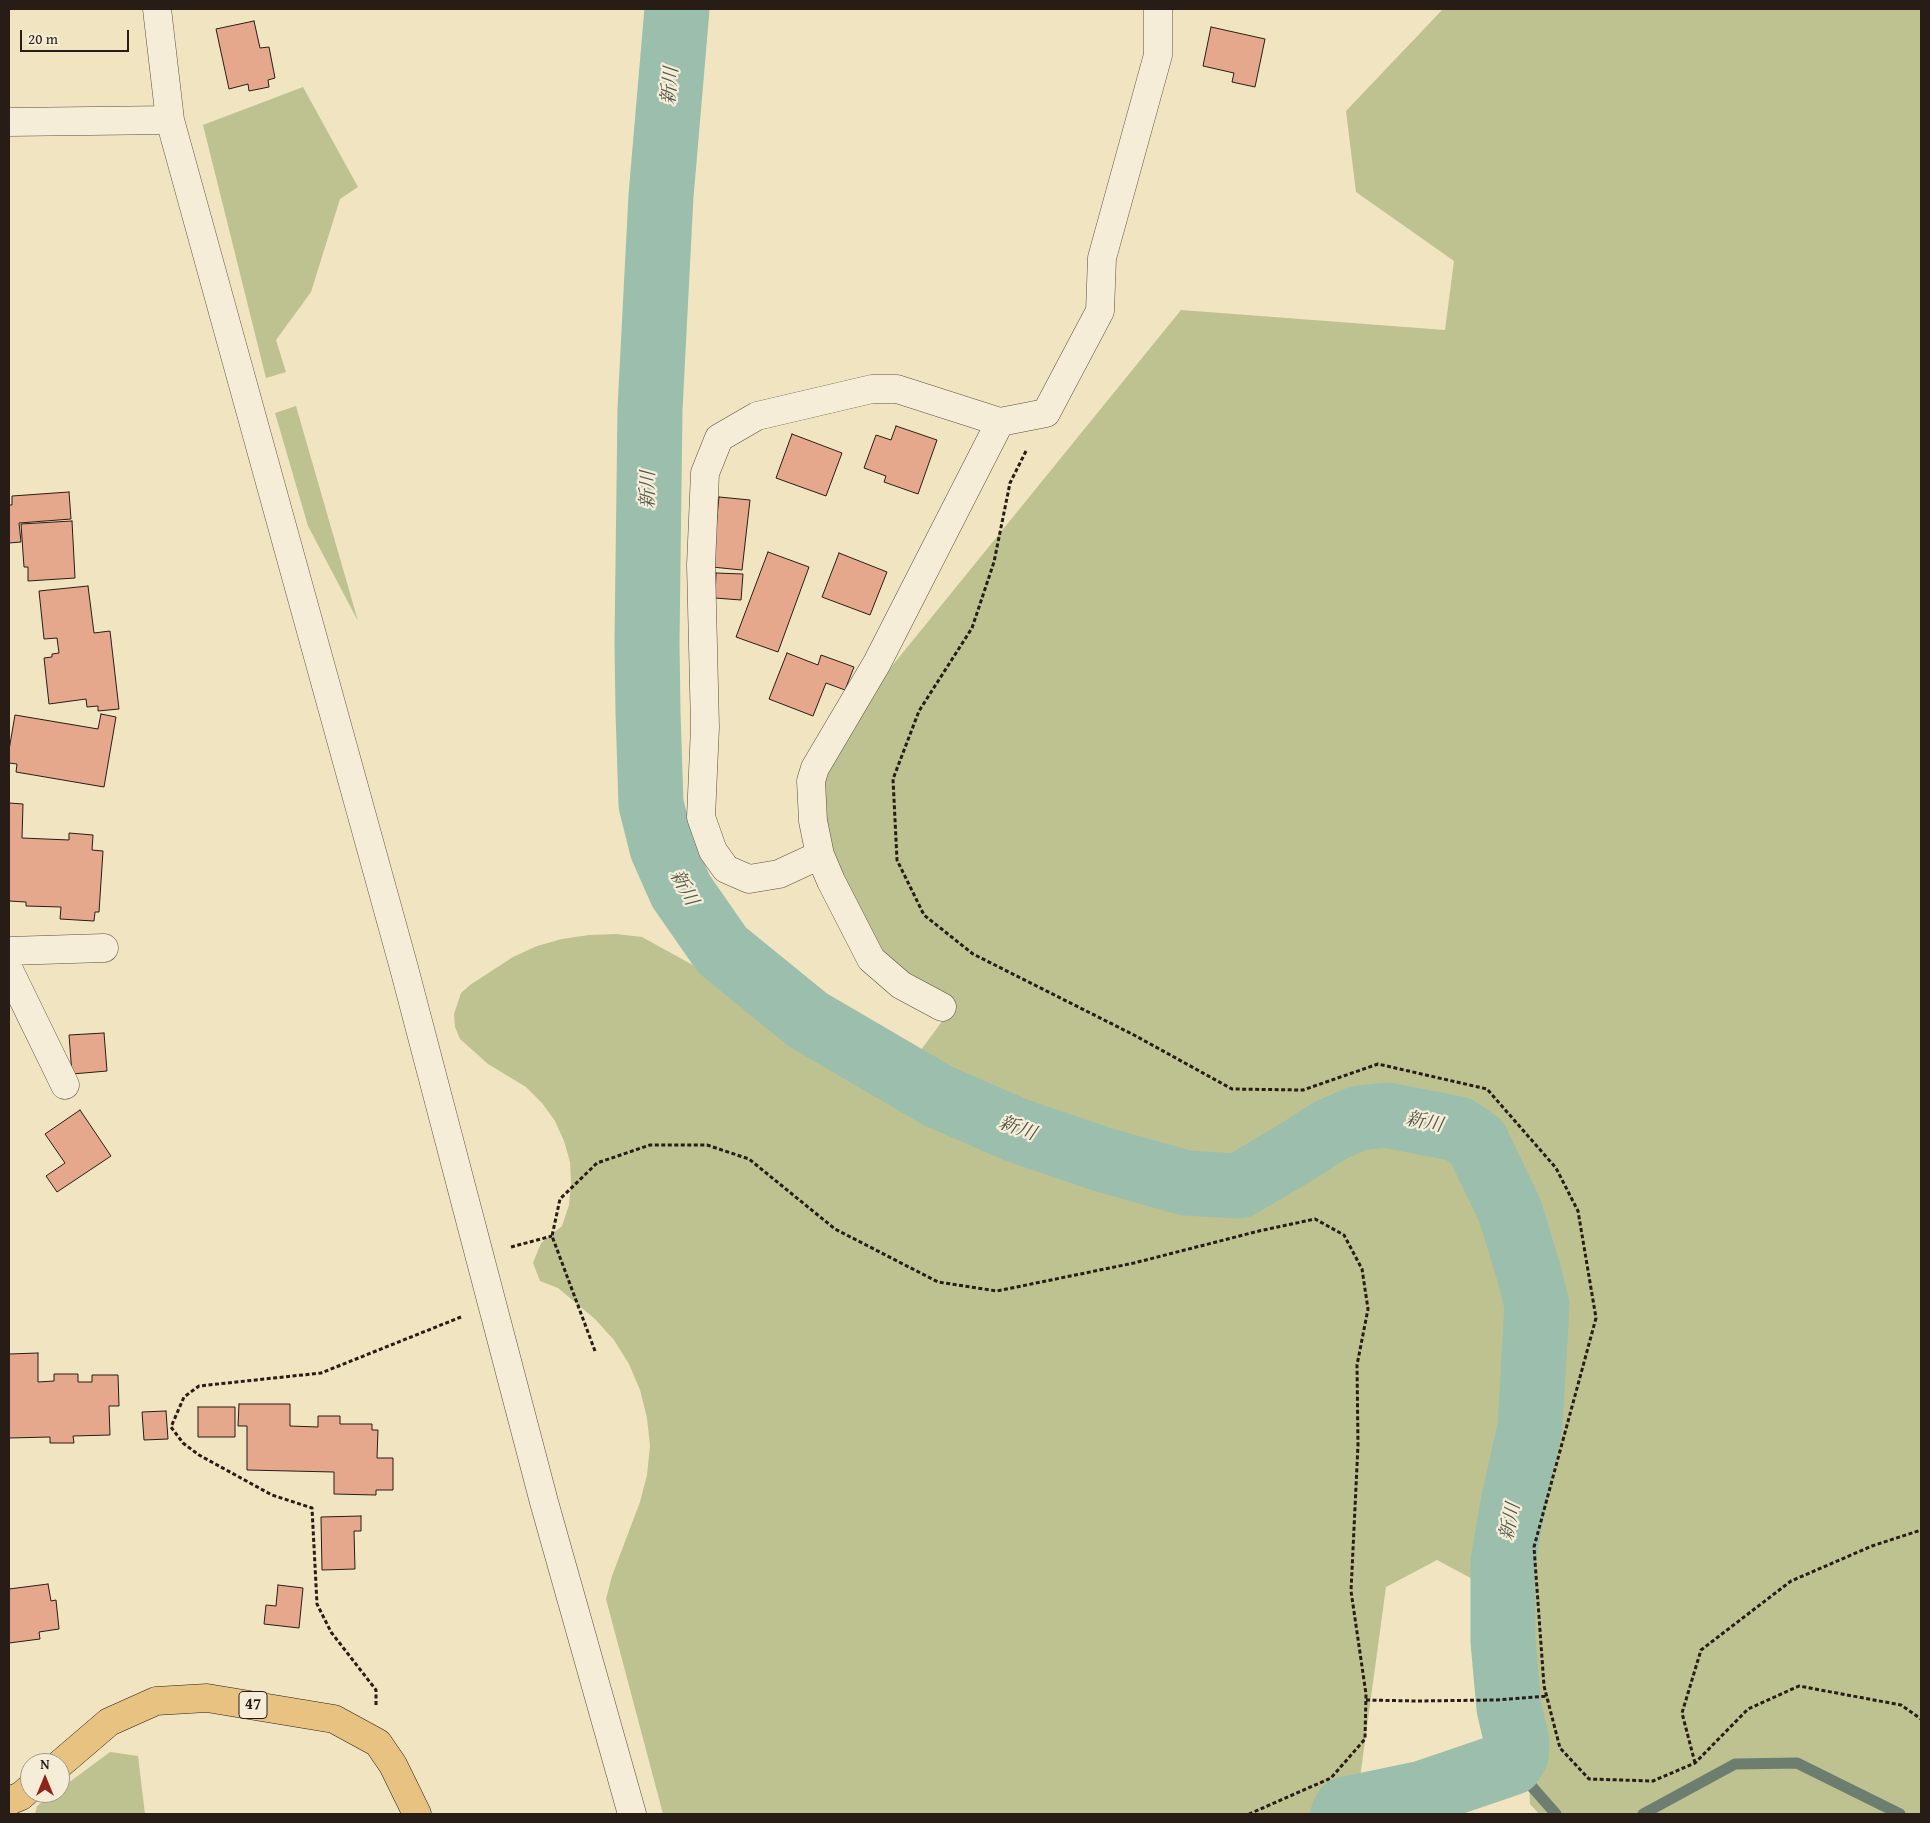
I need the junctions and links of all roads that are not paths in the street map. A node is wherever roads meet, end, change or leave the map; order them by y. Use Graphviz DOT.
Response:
graph roads {
  1 [pos="157,9"];
  2 [pos="1158,9"];
  3 [pos="170,120"];
  4 [pos="9,122"];
  5 [pos="1000,422"];
  6 [pos="820,855"];
  7 [pos="104,948"];
  8 [pos="9,951"];
  9 [pos="9,970"];
  10 [pos="942,1007"];
  11 [pos="65,1085"];
  12 [pos="70,1755"];
  13 [pos="417,1814"];
  14 [pos="632,1814"];
  1 -- 3 [label="street"];
  2 -- 5 [label="street"];
  3 -- 4 [label="street"];
  3 -- 14 [label="street"];
  5 -- 6 [label="street"];
  5 -- 6 [label="street"];
  6 -- 10 [label="street"];
  7 -- 8 [label="street"];
  9 -- 11 [label="street"];
  12 -- 13 [label="main road, 47"];
}
